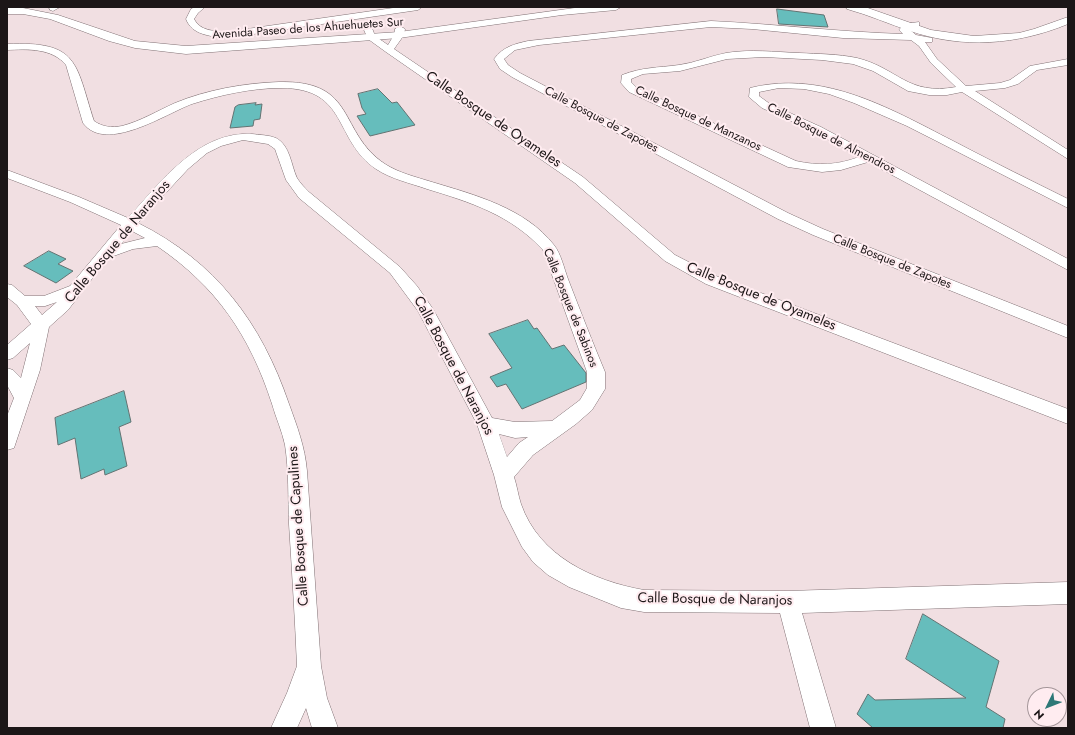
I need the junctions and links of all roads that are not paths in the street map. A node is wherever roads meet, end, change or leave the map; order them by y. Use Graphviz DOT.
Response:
graph roads {
  1 [pos="52,7"];
  2 [pos="418,7"];
  3 [pos="567,7"];
  4 [pos="616,7"];
  5 [pos="851,7"];
  6 [pos="871,7"];
  7 [pos="196,8"];
  8 [pos="7,11"];
  9 [pos="1068,12"];
  10 [pos="87,19"];
  11 [pos="1068,20"];
  12 [pos="74,24"];
  13 [pos="910,30"];
  14 [pos="400,32"];
  15 [pos="370,34"];
  16 [pos="940,34"];
  17 [pos="928,45"];
  18 [pos="7,47"];
  19 [pos="389,50"];
  20 [pos="1068,62"];
  21 [pos="964,89"];
  22 [pos="1068,155"];
  23 [pos="870,157"];
  24 [pos="7,174"];
  25 [pos="154,197"];
  26 [pos="1068,204"];
  27 [pos="106,212"];
  28 [pos="132,224"];
  29 [pos="159,241"];
  30 [pos="101,257"];
  31 [pos="1068,265"];
  32 [pos="79,288"];
  33 [pos="7,289"];
  34 [pos="22,302"];
  35 [pos="41,325"];
  36 [pos="1068,332"];
  37 [pos="7,354"];
  38 [pos="7,375"];
  39 [pos="22,396"];
  40 [pos="1068,416"];
  41 [pos="486,424"];
  42 [pos="554,429"];
  43 [pos="7,442"];
  44 [pos="504,475"];
  45 [pos="1068,593"];
  46 [pos="788,602"];
  47 [pos="309,666"];
  48 [pos="284,728"];
  49 [pos="325,728"];
  50 [pos="823,728"];
  1 -- 10 [label="street, Avenida Paseo de los Ahuehuetes Sur"];
  2 -- 7 [label="street"];
  3 -- 14 [label="street, Avenida Paseo de los Ahuehuetes Sur"];
  4 -- 14 [label="street, Avenida Paseo de los Ahuehuetes Sur"];
  5 -- 13 [label="street"];
  6 -- 13 [label="street"];
  8 -- 12 [label="street, Avenida Paseo de los Ahuehuetes Sur"];
  9 -- 16 [label="street"];
  10 -- 12 [label="street"];
  10 -- 15 [label="street, Avenida Paseo de los Ahuehuetes Sur"];
  11 -- 16 [label="street"];
  12 -- 15 [label="street, Avenida Paseo de los Ahuehuetes Sur"];
  13 -- 16 [label="street"];
  13 -- 17 [label="street, Calle Bosque de Zapotes"];
  13 -- 36 [label="street, Calle Bosque de Zapotes"];
  14 -- 15 [label="street, Avenida Paseo de los Ahuehuetes Sur"];
  14 -- 19 [label="street"];
  15 -- 19 [label="street, Calle Bosque de Oyameles"];
  16 -- 17 [label="street"];
  17 -- 21 [label="street"];
  18 -- 42 [label="street, Calle Bosque de Sabinos"];
  19 -- 40 [label="street, Calle Bosque de Oyameles"];
  20 -- 21 [label="street, Calle Bosque de Manzanos"];
  21 -- 22 [label="street"];
  21 -- 23 [label="street, Calle Bosque de Manzanos"];
  23 -- 26 [label="street, Calle Bosque de Almendros"];
  23 -- 31 [label="street, Calle Bosque de Almendros"];
  24 -- 27 [label="street, Calle Bosque de Capulines"];
  25 -- 27 [label="street"];
  25 -- 28 [label="street, Calle Bosque de Naranjos"];
  25 -- 41 [label="street, Calle Bosque de Naranjos"];
  27 -- 28 [label="street, Calle Bosque de Capulines"];
  28 -- 29 [label="street, Calle Bosque de Capulines"];
  28 -- 30 [label="street, Calle Bosque de Naranjos"];
  29 -- 30 [label="street"];
  29 -- 47 [label="street, Calle Bosque de Capulines"];
  30 -- 32 [label="street, Calle Bosque de Naranjos"];
  32 -- 34 [label="street"];
  32 -- 35 [label="street, Calle Bosque de Naranjos"];
  33 -- 34 [label="street"];
  34 -- 35 [label="street"];
  35 -- 37 [label="street, Calle Bosque de Naranjos"];
  35 -- 39 [label="street"];
  38 -- 39 [label="street"];
  39 -- 43 [label="street"];
  41 -- 42 [label="street"];
  41 -- 44 [label="street, Calle Bosque de Naranjos"];
  42 -- 44 [label="street, Calle Bosque de Sabinos"];
  44 -- 46 [label="street, Calle Bosque de Naranjos"];
  45 -- 46 [label="street, Calle Bosque de Naranjos"];
  46 -- 50 [label="street"];
  47 -- 48 [label="street, Calle Bosque de Capulines"];
  47 -- 49 [label="street, Calle Bosque de Capulines"];
}
